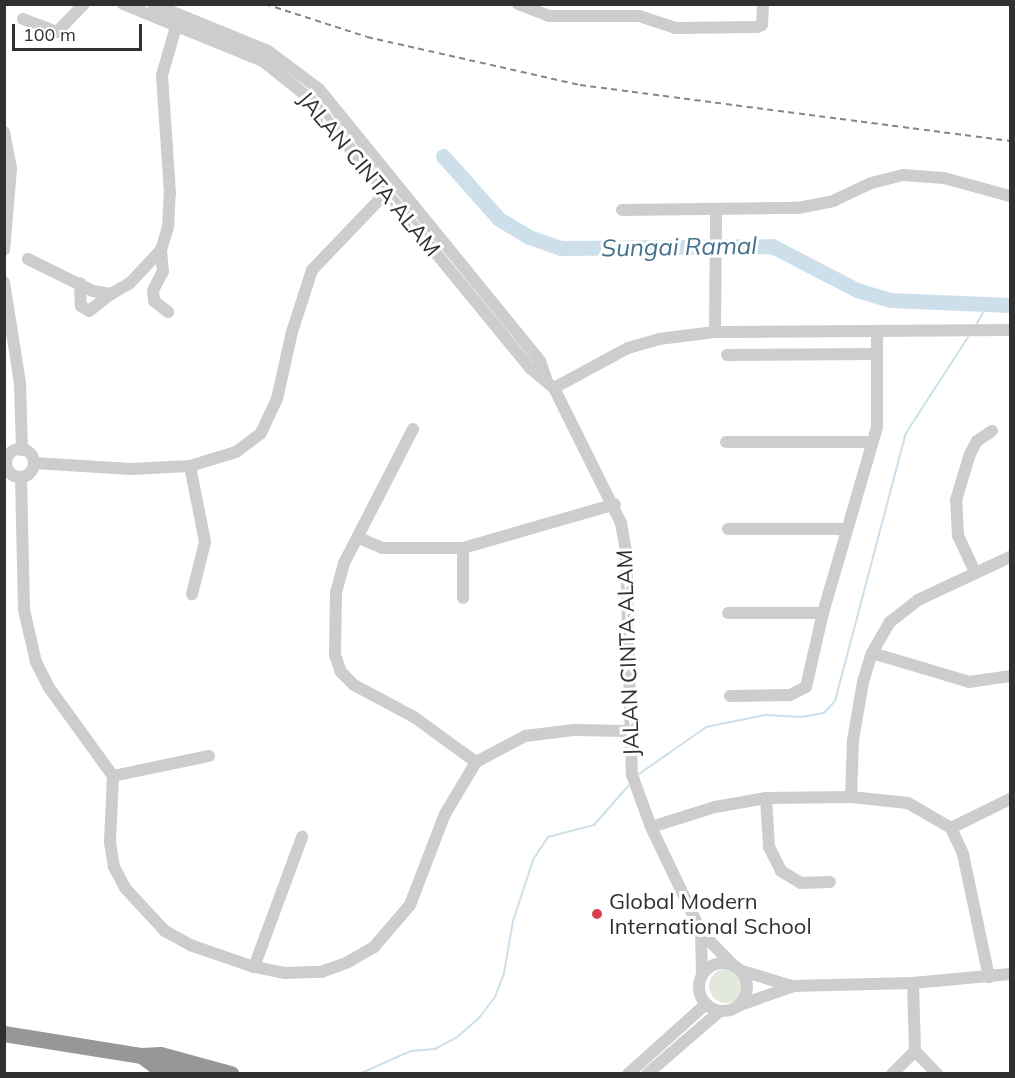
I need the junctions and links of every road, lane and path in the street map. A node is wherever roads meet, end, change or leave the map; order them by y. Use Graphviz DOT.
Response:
graph roads {
  1 [pos="84,4"];
  2 [pos="123,4"];
  3 [pos="153,4"];
  4 [pos="518,4"];
  5 [pos="763,4"];
  6 [pos="540,9"];
  7 [pos="23,19"];
  8 [pos="178,20"];
  9 [pos="4,132"];
  10 [pos="385,194"];
  11 [pos="1011,196"];
  12 [pos="622,210"];
  13 [pos="716,211"];
  14 [pos="4,250"];
  15 [pos="161,250"];
  16 [pos="28,259"];
  17 [pos="4,282"];
  18 [pos="80,283"];
  19 [pos="111,294"];
  20 [pos="168,312"];
  21 [pos="1011,330"];
  22 [pos="877,331"];
  23 [pos="715,332"];
  24 [pos="877,354"];
  25 [pos="727,355"];
  26 [pos="550,383"];
  27 [pos="413,429"];
  28 [pos="992,431"];
  29 [pos="726,442"];
  30 [pos="872,442"];
  31 [pos="22,450"];
  32 [pos="5,462"];
  33 [pos="34,463"];
  34 [pos="190,466"];
  35 [pos="21,477"];
  36 [pos="615,504"];
  37 [pos="846,528"];
  38 [pos="728,529"];
  39 [pos="359,538"];
  40 [pos="464,548"];
  41 [pos="1011,557"];
  42 [pos="975,572"];
  43 [pos="192,594"];
  44 [pos="463,598"];
  45 [pos="728,613"];
  46 [pos="823,614"];
  47 [pos="872,653"];
  48 [pos="1011,676"];
  49 [pos="730,696"];
  50 [pos="629,731"];
  51 [pos="209,756"];
  52 [pos="476,762"];
  53 [pos="113,776"];
  54 [pos="851,797"];
  55 [pos="766,798"];
  56 [pos="1011,799"];
  57 [pos="651,827"];
  58 [pos="951,828"];
  59 [pos="302,837"];
  60 [pos="830,882"];
  61 [pos="701,932"];
  62 [pos="254,967"];
  63 [pos="737,968"];
  64 [pos="1011,974"];
  65 [pos="702,976"];
  66 [pos="989,977"];
  67 [pos="913,983"];
  68 [pos="792,987"];
  69 [pos="706,1004"];
  70 [pos="740,1005"];
  71 [pos="720,1011"];
  72 [pos="4,1034"];
  73 [pos="915,1051"];
  74 [pos="142,1056"];
  75 [pos="184,1074"];
  76 [pos="231,1074"];
  77 [pos="628,1074"];
  78 [pos="647,1074"];
  79 [pos="891,1074"];
  80 [pos="937,1074"];
  1 -- 7 [label="street"];
  2 -- 8 [label="street, JALAN CINTA ALAM"];
  3 -- 8 [label="street, JALAN CINTA ALAM"];
  4 -- 6 [label="street"];
  5 -- 6 [label="street"];
  8 -- 10 [label="street, JALAN CINTA ALAM"];
  8 -- 15 [label="street"];
  8 -- 26 [label="street, JALAN CINTA ALAM"];
  9 -- 14 [label="street"];
  10 -- 26 [label="street, JALAN CINTA ALAM"];
  10 -- 34 [label="street"];
  11 -- 13 [label="street"];
  12 -- 13 [label="street"];
  13 -- 23 [label="street"];
  15 -- 19 [label="street"];
  15 -- 20 [label="street"];
  16 -- 18 [label="street"];
  17 -- 31 [label="street"];
  18 -- 19 [label="street"];
  18 -- 19 [label="street"];
  21 -- 22 [label="street"];
  22 -- 23 [label="street"];
  22 -- 24 [label="street"];
  23 -- 26 [label="street"];
  24 -- 25 [label="street"];
  24 -- 30 [label="street"];
  26 -- 36 [label="street, JALAN CINTA ALAM"];
  27 -- 39 [label="street"];
  28 -- 42 [label="street"];
  29 -- 30 [label="street"];
  30 -- 37 [label="street"];
  31 -- 32 [label="street"];
  31 -- 33 [label="street"];
  32 -- 35 [label="street"];
  33 -- 34 [label="street"];
  33 -- 35 [label="street"];
  34 -- 43 [label="street"];
  35 -- 53 [label="street"];
  36 -- 40 [label="street"];
  36 -- 50 [label="street, JALAN CINTA ALAM"];
  37 -- 38 [label="street"];
  37 -- 46 [label="street"];
  39 -- 40 [label="street"];
  39 -- 52 [label="street"];
  40 -- 44 [label="street"];
  41 -- 42 [label="street"];
  42 -- 47 [label="street"];
  45 -- 46 [label="street"];
  46 -- 49 [label="street"];
  47 -- 48 [label="street"];
  47 -- 54 [label="street"];
  50 -- 52 [label="street"];
  50 -- 57 [label="street, JALAN CINTA ALAM"];
  51 -- 53 [label="street"];
  52 -- 62 [label="street"];
  53 -- 62 [label="street"];
  54 -- 55 [label="street"];
  54 -- 58 [label="street"];
  55 -- 57 [label="street"];
  55 -- 60 [label="street"];
  56 -- 58 [label="street"];
  57 -- 61 [label="street, JALAN CINTA ALAM"];
  58 -- 66 [label="street"];
  59 -- 62 [label="street"];
  61 -- 63 [label="street, JALAN CINTA ALAM"];
  61 -- 65 [label="street, JALAN CINTA ALAM"];
  63 -- 65 [label="street"];
  63 -- 68 [label="street, JALAN CINTA ALAM"];
  63 -- 70 [label="street"];
  64 -- 66 [label="street, JALAN CINTA ALAM"];
  65 -- 69 [label="street"];
  66 -- 67 [label="street, JALAN CINTA ALAM"];
  67 -- 68 [label="street, JALAN CINTA ALAM"];
  67 -- 73 [label="street"];
  68 -- 70 [label="street, JALAN CINTA ALAM"];
  69 -- 71 [label="street"];
  69 -- 77 [label="street"];
  70 -- 71 [label="street"];
  71 -- 78 [label="street"];
  72 -- 74 [label="highway"];
  73 -- 79 [label="street"];
  73 -- 80 [label="street"];
  74 -- 75 [label="highway"];
  74 -- 76 [label="highway"];
}
